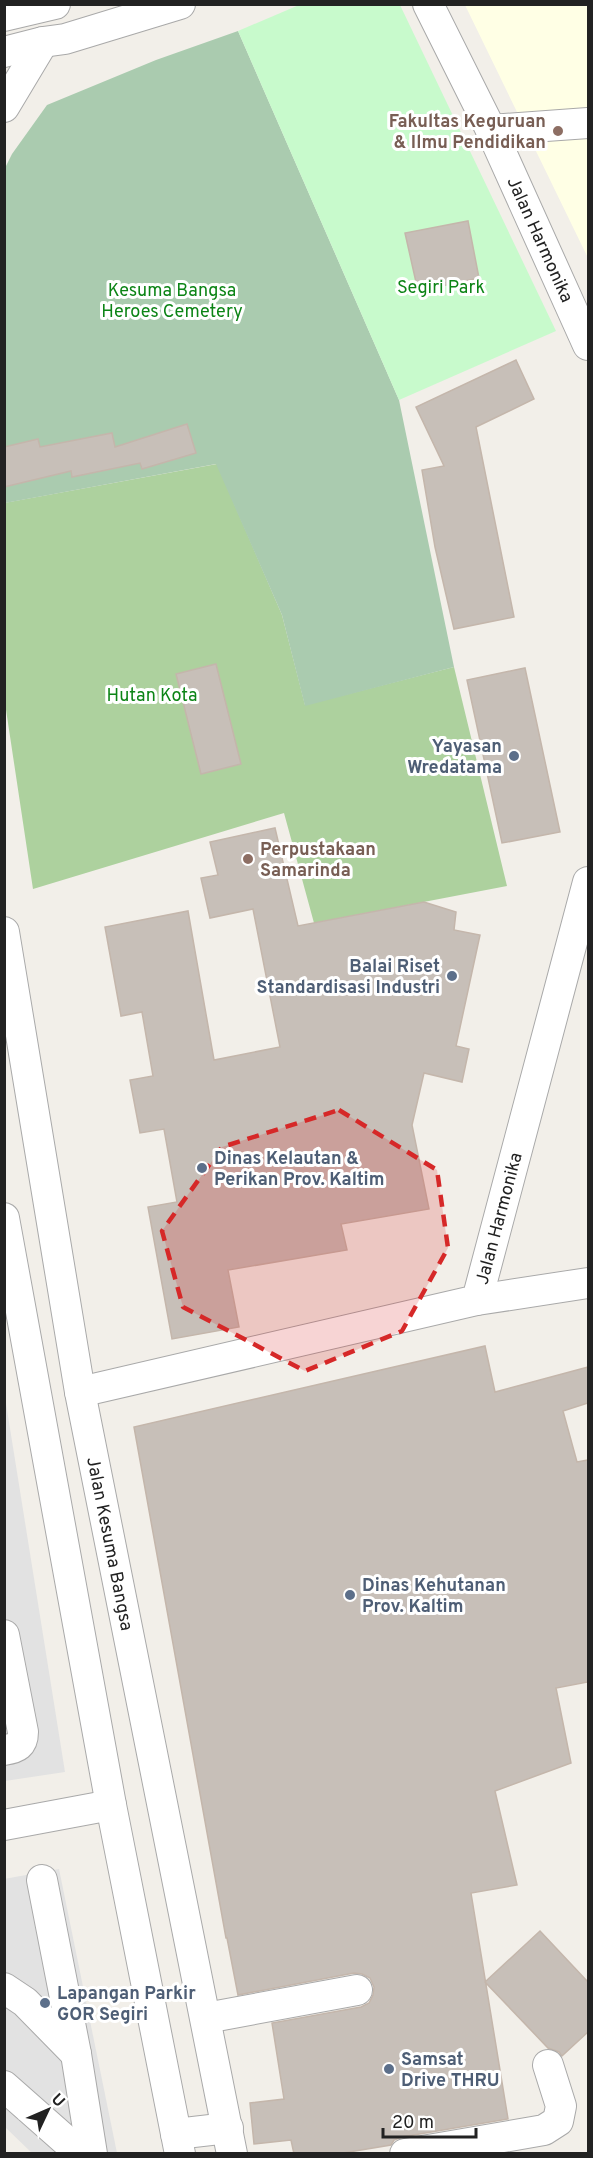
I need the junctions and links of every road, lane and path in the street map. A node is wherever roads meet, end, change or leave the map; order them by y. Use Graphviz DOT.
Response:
graph roads {
  1 [pos="55,4"];
  2 [pos="180,4"];
  3 [pos="428,4"];
  4 [pos="4,16"];
  5 [pos="43,42"];
  6 [pos="4,52"];
  7 [pos="4,107"];
  8 [pos="588,123"];
  9 [pos="491,130"];
  10 [pos="586,331"];
  11 [pos="588,882"];
  12 [pos="4,932"];
  13 [pos="4,1218"];
  14 [pos="588,1283"];
  15 [pos="11,1296"];
  16 [pos="477,1300"];
  17 [pos="80,1392"];
  18 [pos="4,1635"];
  19 [pos="4,1750"];
  20 [pos="111,1805"];
  21 [pos="4,1825"];
  22 [pos="42,1880"];
  23 [pos="4,1988"];
  24 [pos="357,1990"];
  25 [pos="206,2018"];
  26 [pos="76,2054"];
  27 [pos="548,2065"];
  28 [pos="4,2086"];
  29 [pos="230,2141"];
  30 [pos="178,2144"];
  31 [pos="81,2154"];
  32 [pos="92,2154"];
  33 [pos="405,2154"];
  1 -- 4 [label="street"];
  2 -- 5 [label="street"];
  3 -- 9 [label="street, Jalan Harmonika"];
  5 -- 6 [label="street"];
  5 -- 7 [label="street"];
  8 -- 9 [label="street"];
  9 -- 10 [label="street, Jalan Harmonika"];
  11 -- 16 [label="street, Jalan Harmonika"];
  12 -- 17 [label="street, Jalan Kesuma Bangsa"];
  13 -- 15 [label="street"];
  14 -- 16 [label="street"];
  15 -- 20 [label="street"];
  16 -- 17 [label="street, Jalan Harmonika"];
  17 -- 25 [label="street, Jalan Kesuma Bangsa"];
  18 -- 19 [label="street"];
  20 -- 21 [label="street"];
  20 -- 30 [label="street"];
  22 -- 26 [label="street"];
  23 -- 26 [label="street"];
  24 -- 25 [label="street"];
  25 -- 29 [label="street, Jalan Kesuma Bangsa"];
  26 -- 32 [label="street"];
  27 -- 33 [label="street"];
  28 -- 31 [label="street"];
  29 -- 30 [label="street"];
}
